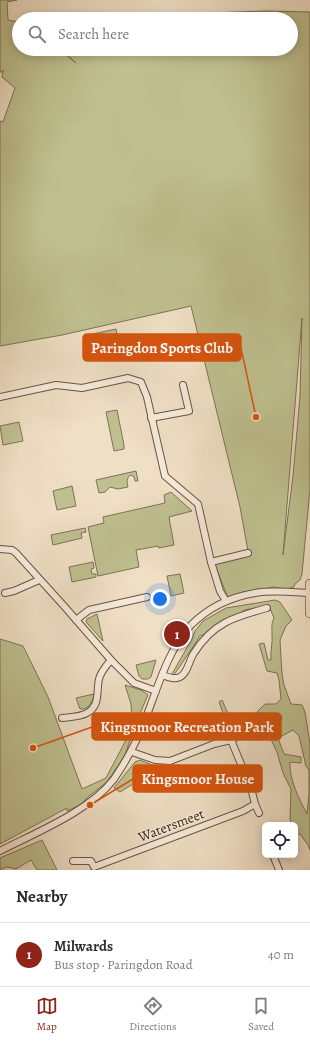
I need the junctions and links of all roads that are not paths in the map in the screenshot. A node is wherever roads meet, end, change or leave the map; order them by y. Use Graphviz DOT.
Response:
graph roads {
  1 [pos="183,385"];
  2 [pos="0,397"];
  3 [pos="151,418"];
  4 [pos="0,549"];
  5 [pos="248,553"];
  6 [pos="211,562"];
  7 [pos="39,580"];
  8 [pos="310,588"];
  9 [pos="5,593"];
  10 [pos="146,597"];
  11 [pos="226,602"];
  12 [pos="267,608"];
  13 [pos="310,613"];
  14 [pos="76,620"];
  15 [pos="111,660"];
  16 [pos="162,675"];
  17 [pos="156,691"];
  18 [pos="62,718"];
  19 [pos="278,718"];
  20 [pos="231,740"];
  21 [pos="132,752"];
  22 [pos="255,804"];
  23 [pos="259,813"];
  24 [pos="0,851"];
  25 [pos="274,858"];
  26 [pos="73,861"];
  27 [pos="95,869"];
  28 [pos="278,870"];
  1 -- 3 [label="street"];
  2 -- 3 [label="street"];
  3 -- 6 [label="street"];
  4 -- 7 [label="street"];
  5 -- 6 [label="street"];
  6 -- 11 [label="street"];
  7 -- 9 [label="street"];
  7 -- 14 [label="street"];
  8 -- 11 [label="street"];
  8 -- 13 [label="main road"];
  10 -- 14 [label="street"];
  11 -- 16 [label="street"];
  12 -- 16 [label="street"];
  14 -- 15 [label="street"];
  15 -- 17 [label="street"];
  15 -- 18 [label="street"];
  16 -- 17 [label="street"];
  17 -- 21 [label="street"];
  19 -- 20 [label="street"];
  20 -- 21 [label="street"];
  20 -- 22 [label="street"];
  21 -- 24 [label="street"];
  22 -- 23 [label="street"];
  22 -- 27 [label="street, Watersmeet"];
  25 -- 28 [label="street"];
  26 -- 27 [label="street, Watersmeet"];
}
